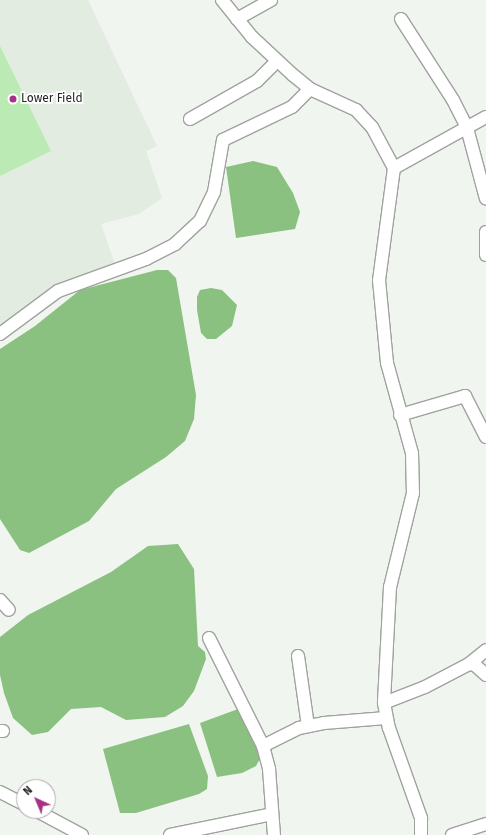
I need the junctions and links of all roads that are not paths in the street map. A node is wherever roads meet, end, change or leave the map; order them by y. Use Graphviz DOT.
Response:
graph roads {
  1 [pos="222,0"];
  2 [pos="271,0"];
  3 [pos="237,18"];
  4 [pos="402,20"];
  5 [pos="277,61"];
  6 [pos="310,89"];
  7 [pos="486,117"];
  8 [pos="190,119"];
  9 [pos="467,128"];
  10 [pos="394,168"];
  11 [pos="486,199"];
  12 [pos="486,232"];
  13 [pos="486,256"];
  14 [pos="0,334"];
  15 [pos="400,415"];
  16 [pos="486,437"];
  17 [pos="0,600"];
  18 [pos="9,610"];
  19 [pos="209,638"];
  20 [pos="486,650"];
  21 [pos="298,656"];
  22 [pos="469,664"];
  23 [pos="486,675"];
  24 [pos="384,703"];
  25 [pos="386,718"];
  26 [pos="308,726"];
  27 [pos="263,746"];
  28 [pos="0,792"];
  29 [pos="16,800"];
  30 [pos="272,814"];
  31 [pos="52,819"];
  32 [pos="486,824"];
  33 [pos="82,835"];
  34 [pos="170,835"];
  35 [pos="274,835"];
  36 [pos="421,835"];
  37 [pos="452,835"];
  1 -- 3 [label="street"];
  2 -- 3 [label="street"];
  3 -- 5 [label="street"];
  4 -- 9 [label="street"];
  5 -- 6 [label="street"];
  5 -- 8 [label="street"];
  6 -- 10 [label="street"];
  6 -- 14 [label="street"];
  7 -- 9 [label="street"];
  9 -- 10 [label="street"];
  9 -- 11 [label="street"];
  10 -- 15 [label="street"];
  12 -- 13 [label="street"];
  15 -- 16 [label="street"];
  15 -- 24 [label="street"];
  17 -- 18 [label="street"];
  19 -- 27 [label="street"];
  20 -- 22 [label="street"];
  21 -- 26 [label="street"];
  22 -- 23 [label="street"];
  22 -- 24 [label="street"];
  24 -- 25 [label="street"];
  25 -- 26 [label="street"];
  25 -- 36 [label="street"];
  26 -- 27 [label="street"];
  27 -- 30 [label="street"];
  28 -- 29 [label="street"];
  30 -- 34 [label="street"];
  30 -- 35 [label="street"];
  31 -- 33 [label="street"];
  32 -- 37 [label="street"];
}
